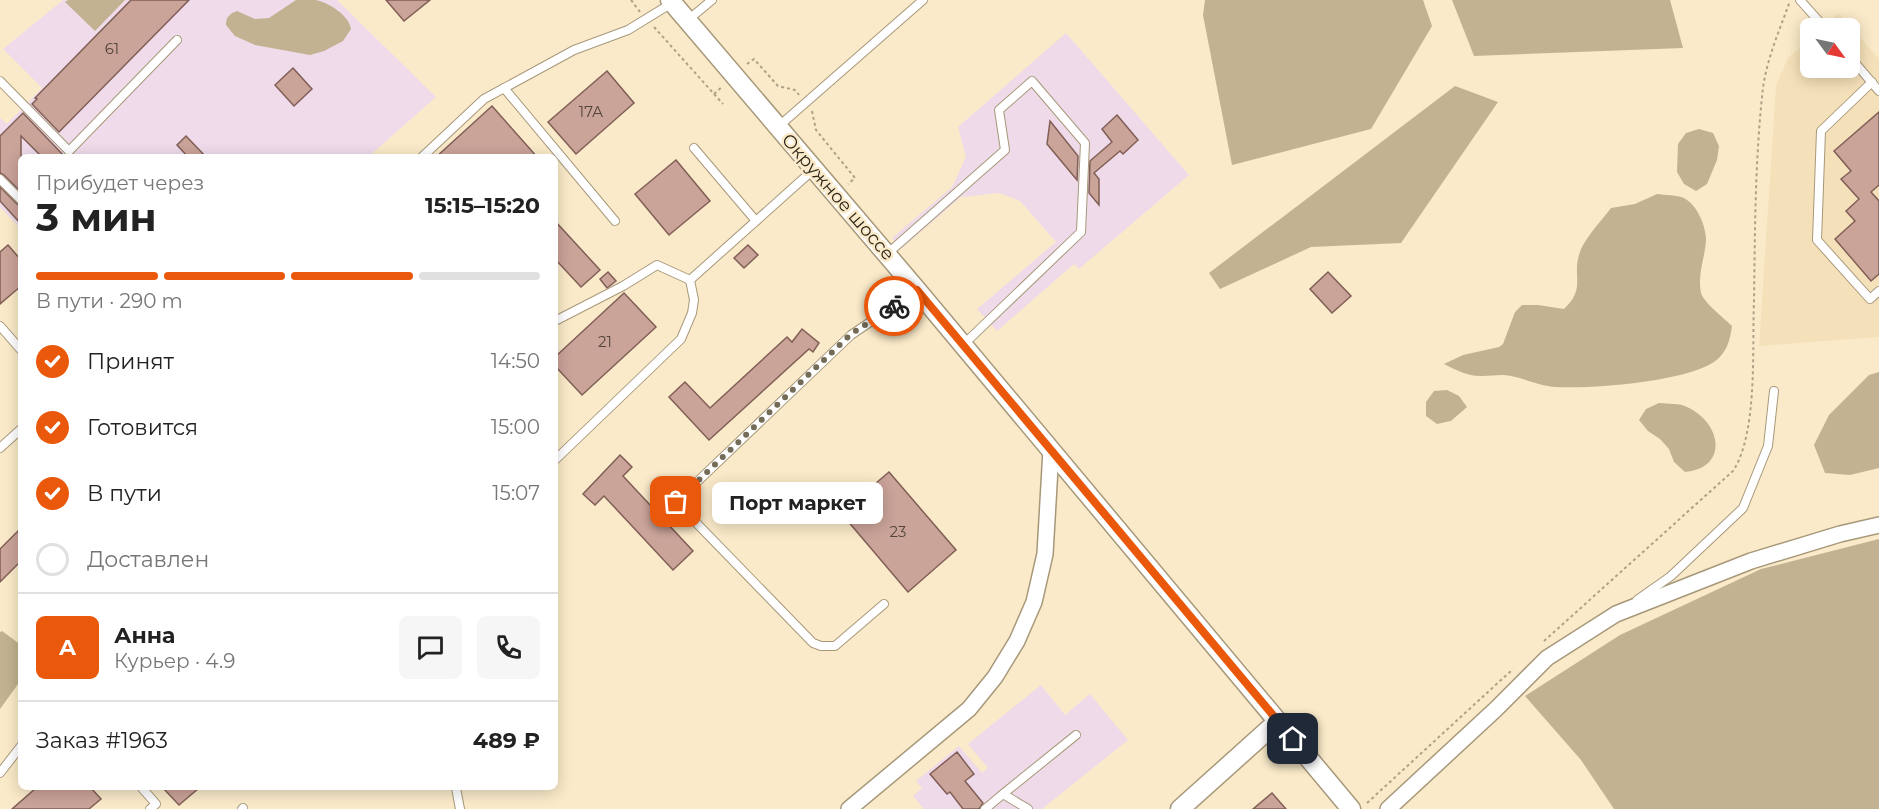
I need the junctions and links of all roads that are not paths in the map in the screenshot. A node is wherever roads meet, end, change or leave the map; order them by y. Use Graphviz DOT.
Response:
graph roads {
  1 [pos="712,0"];
  2 [pos="923,0"];
  3 [pos="1800,0"];
  4 [pos="671,1"];
  5 [pos="1816,18"];
  6 [pos="687,21"];
  7 [pos="177,40"];
  8 [pos="1860,68"];
  9 [pos="0,81"];
  10 [pos="1872,82"];
  11 [pos="504,88"];
  12 [pos="1879,90"];
  13 [pos="778,127"];
  14 [pos="694,148"];
  15 [pos="425,154"];
  16 [pos="814,168"];
  17 [pos="0,179"];
  18 [pos="18,197"];
  19 [pos="615,221"];
  20 [pos="756,221"];
  21 [pos="887,254"];
  22 [pos="690,280"];
  23 [pos="917,290"];
  24 [pos="1879,291"];
  25 [pos="558,319"];
  26 [pos="0,326"];
  27 [pos="962,346"];
  28 [pos="18,347"];
  29 [pos="1774,392"];
  30 [pos="18,432"];
  31 [pos="0,448"];
  32 [pos="1051,450"];
  33 [pos="558,457"];
  34 [pos="1879,525"];
  35 [pos="884,604"];
  36 [pos="1616,614"];
  37 [pos="1278,721"];
  38 [pos="1076,735"];
  39 [pos="18,750"];
  40 [pos="18,757"];
  41 [pos="1,772"];
  42 [pos="144,790"];
  43 [pos="456,790"];
  44 [pos="1003,794"];
  45 [pos="150,809"];
  46 [pos="460,809"];
  47 [pos="849,809"];
  48 [pos="985,809"];
  49 [pos="1028,809"];
  50 [pos="1180,809"];
  51 [pos="1351,809"];
  52 [pos="1388,809"];
  1 -- 6 [label="lane"];
  2 -- 13 [label="lane"];
  3 -- 5 [label="lane"];
  4 -- 6 [label="street, Окружное шоссе"];
  4 -- 11 [label="lane"];
  6 -- 13 [label="street, Окружное шоссе"];
  7 -- 9 [label="lane"];
  8 -- 10 [label="lane"];
  10 -- 12 [label="lane"];
  10 -- 24 [label="lane"];
  11 -- 15 [label="lane"];
  11 -- 19 [label="lane"];
  13 -- 16 [label="street, Окружное шоссе"];
  14 -- 20 [label="lane"];
  16 -- 20 [label="lane"];
  16 -- 21 [label="street, Окружное шоссе"];
  17 -- 18 [label="lane"];
  20 -- 22 [label="lane"];
  21 -- 23 [label="street, Окружное шоссе"];
  21 -- 27 [label="lane"];
  22 -- 25 [label="lane"];
  22 -- 33 [label="lane"];
  23 -- 27 [label="street, Окружное шоссе"];
  23 -- 35 [label="lane"];
  26 -- 28 [label="lane"];
  27 -- 32 [label="street, Окружное шоссе"];
  29 -- 36 [label="lane"];
  30 -- 31 [label="lane"];
  32 -- 37 [label="street, Окружное шоссе"];
  32 -- 47 [label="street"];
  34 -- 36 [label="street"];
  36 -- 52 [label="street"];
  37 -- 50 [label="street"];
  37 -- 51 [label="street, Окружное шоссе"];
  38 -- 44 [label="lane"];
  39 -- 41 [label="lane"];
  40 -- 41 [label="lane"];
  42 -- 45 [label="lane"];
  43 -- 46 [label="lane"];
  44 -- 48 [label="lane"];
  44 -- 49 [label="lane"];
}
